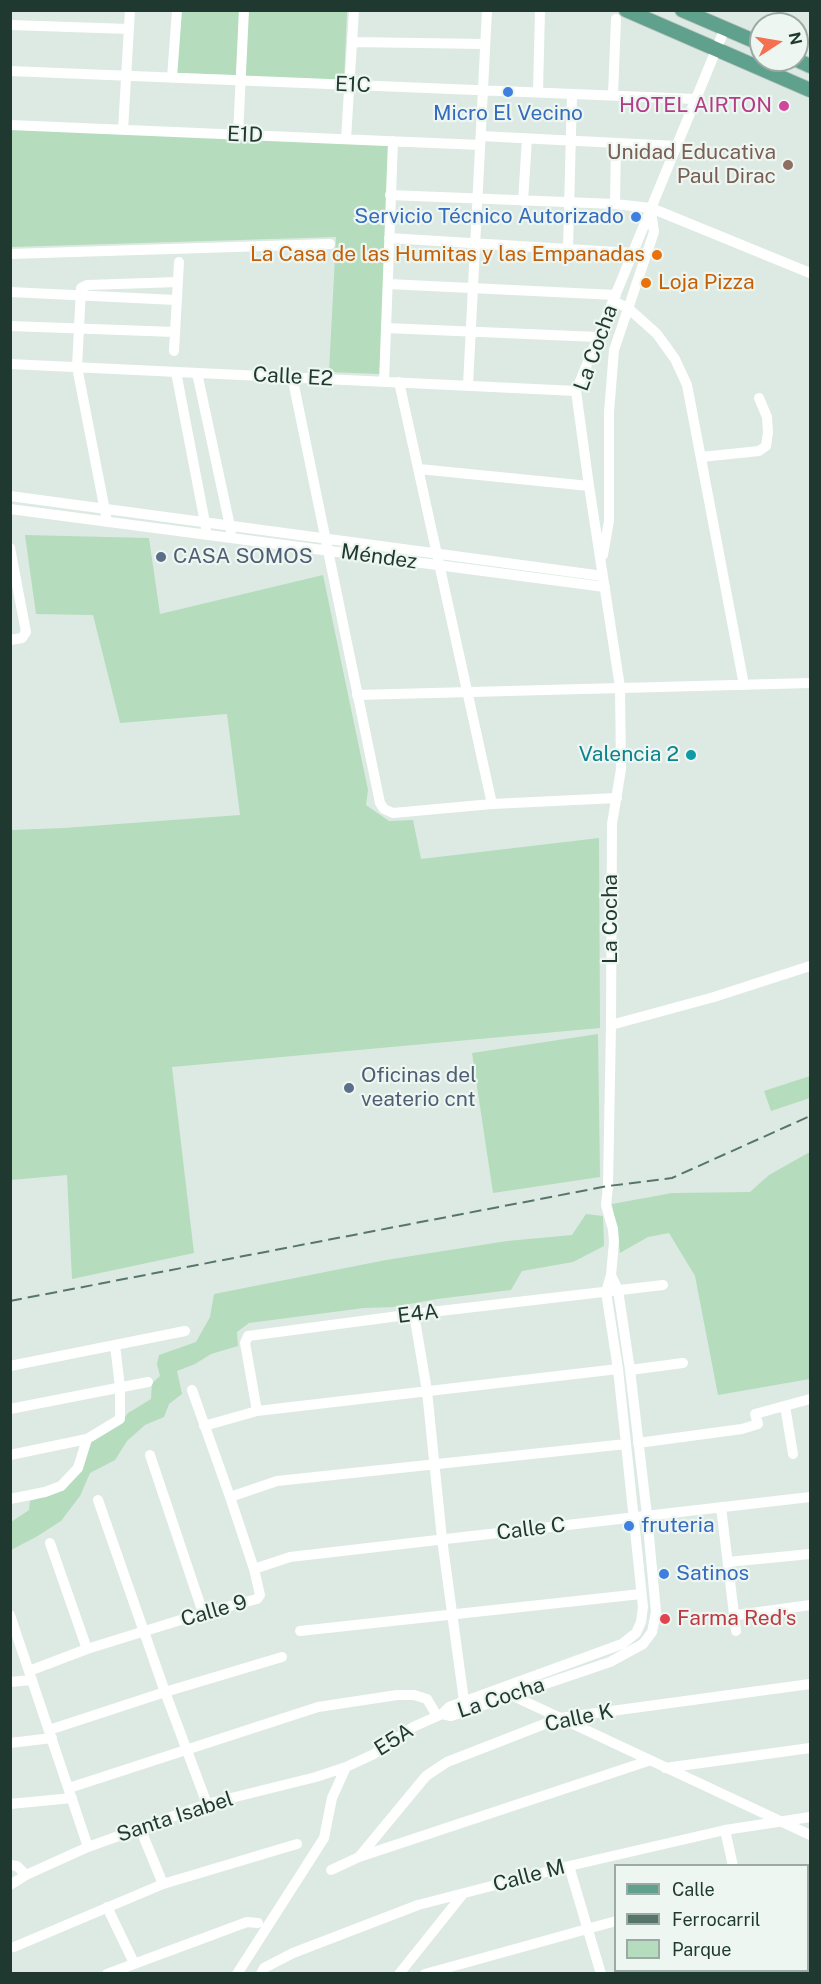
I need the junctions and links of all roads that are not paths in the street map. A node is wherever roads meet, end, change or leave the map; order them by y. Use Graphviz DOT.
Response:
graph roads {
  1 [pos="130,10"];
  2 [pos="177,10"];
  3 [pos="244,10"];
  4 [pos="354,10"];
  5 [pos="487,10"];
  6 [pos="540,10"];
  7 [pos="682,10"];
  8 [pos="621,15"];
  9 [pos="10,25"];
  10 [pos="725,28"];
  11 [pos="129,29"];
  12 [pos="749,39"];
  13 [pos="352,42"];
  14 [pos="485,44"];
  15 [pos="717,49"];
  16 [pos="10,71"];
  17 [pos="126,76"];
  18 [pos="172,78"];
  19 [pos="241,80"];
  20 [pos="350,85"];
  21 [pos="483,90"];
  22 [pos="810,90"];
  23 [pos="538,92"];
  24 [pos="572,94"];
  25 [pos="613,95"];
  26 [pos="696,99"];
  27 [pos="10,125"];
  28 [pos="123,130"];
  29 [pos="238,135"];
  30 [pos="346,139"];
  31 [pos="527,139"];
  32 [pos="393,141"];
  33 [pos="480,141"];
  34 [pos="571,141"];
  35 [pos="616,143"];
  36 [pos="676,146"];
  37 [pos="390,195"];
  38 [pos="477,199"];
  39 [pos="523,201"];
  40 [pos="568,203"];
  41 [pos="615,204"];
  42 [pos="651,208"];
  43 [pos="390,238"];
  44 [pos="475,243"];
  45 [pos="330,244"];
  46 [pos="568,248"];
  47 [pos="633,253"];
  48 [pos="10,254"];
  49 [pos="179,262"];
  50 [pos="810,273"];
  51 [pos="178,282"];
  52 [pos="388,284"];
  53 [pos="473,288"];
  54 [pos="10,292"];
  55 [pos="80,297"];
  56 [pos="614,298"];
  57 [pos="176,300"];
  58 [pos="628,308"];
  59 [pos="10,326"];
  60 [pos="78,328"];
  61 [pos="386,328"];
  62 [pos="175,332"];
  63 [pos="471,332"];
  64 [pos="598,337"];
  65 [pos="174,351"];
  66 [pos="10,364"];
  67 [pos="77,367"];
  68 [pos="176,372"];
  69 [pos="198,373"];
  70 [pos="292,376"];
  71 [pos="384,382"];
  72 [pos="399,382"];
  73 [pos="468,386"];
  74 [pos="576,391"];
  75 [pos="759,398"];
  76 [pos="701,457"];
  77 [pos="419,469"];
  78 [pos="589,486"];
  79 [pos="10,496"];
  80 [pos="10,509"];
  81 [pos="104,509"];
  82 [pos="107,522"];
  83 [pos="204,522"];
  84 [pos="230,526"];
  85 [pos="207,535"];
  86 [pos="233,538"];
  87 [pos="326,538"];
  88 [pos="10,548"];
  89 [pos="328,550"];
  90 [pos="437,554"];
  91 [pos="440,565"];
  92 [pos="601,565"];
  93 [pos="604,582"];
  94 [pos="10,640"];
  95 [pos="810,683"];
  96 [pos="744,686"];
  97 [pos="620,687"];
  98 [pos="468,692"];
  99 [pos="357,695"];
  100 [pos="617,798"];
  101 [pos="492,804"];
  102 [pos="810,966"];
  103 [pos="611,1025"];
  104 [pos="611,1275"];
  105 [pos="663,1285"];
  106 [pos="618,1290"];
  107 [pos="606,1292"];
  108 [pos="414,1314"];
  109 [pos="184,1331"];
  110 [pos="115,1345"];
  111 [pos="683,1363"];
  112 [pos="10,1366"];
  113 [pos="618,1369"];
  114 [pos="630,1370"];
  115 [pos="148,1382"];
  116 [pos="120,1387"];
  117 [pos="192,1390"];
  118 [pos="427,1391"];
  119 [pos="810,1400"];
  120 [pos="785,1406"];
  121 [pos="10,1409"];
  122 [pos="257,1411"];
  123 [pos="204,1426"];
  124 [pos="87,1439"];
  125 [pos="632,1443"];
  126 [pos="793,1454"];
  127 [pos="10,1455"];
  128 [pos="150,1455"];
  129 [pos="434,1465"];
  130 [pos="230,1497"];
  131 [pos="810,1497"];
  132 [pos="10,1499"];
  133 [pos="98,1500"];
  134 [pos="722,1507"];
  135 [pos="647,1515"];
  136 [pos="633,1517"];
  137 [pos="442,1539"];
  138 [pos="50,1543"];
  139 [pos="810,1554"];
  140 [pos="728,1562"];
  141 [pos="254,1569"];
  142 [pos="641,1594"];
  143 [pos="810,1605"];
  144 [pos="203,1613"];
  145 [pos="734,1614"];
  146 [pos="452,1615"];
  147 [pos="11,1620"];
  148 [pos="300,1631"];
  149 [pos="736,1631"];
  150 [pos="144,1632"];
  151 [pos="87,1649"];
  152 [pos="282,1657"];
  153 [pos="31,1675"];
  154 [pos="10,1682"];
  155 [pos="810,1684"];
  156 [pos="498,1689"];
  157 [pos="165,1692"];
  158 [pos="511,1695"];
  159 [pos="464,1701"];
  160 [pos="440,1715"];
  161 [pos="560,1718"];
  162 [pos="51,1734"];
  163 [pos="10,1743"];
  164 [pos="810,1748"];
  165 [pos="186,1751"];
  166 [pos="648,1761"];
  167 [pos="346,1767"];
  168 [pos="665,1768"];
  169 [pos="316,1777"];
  170 [pos="70,1793"];
  171 [pos="332,1798"];
  172 [pos="10,1804"];
  173 [pos="207,1804"];
  174 [pos="810,1817"];
  175 [pos="777,1821"];
  176 [pos="140,1828"];
  177 [pos="725,1830"];
  178 [pos="810,1835"];
  179 [pos="297,1844"];
  180 [pos="88,1846"];
  181 [pos="359,1857"];
  182 [pos="733,1864"];
  183 [pos="10,1865"];
  184 [pos="569,1866"];
  185 [pos="331,1870"];
  186 [pos="26,1875"];
  187 [pos="163,1884"];
  188 [pos="10,1885"];
  189 [pos="463,1893"];
  190 [pos="107,1907"];
  191 [pos="614,1921"];
  192 [pos="258,1923"];
  193 [pos="586,1928"];
  194 [pos="14,1947"];
  195 [pos="134,1963"];
  196 [pos="123,1970"];
  197 [pos="107,1974"];
  198 [pos="237,1974"];
  199 [pos="261,1974"];
  200 [pos="399,1974"];
  201 [pos="425,1974"];
  202 [pos="602,1974"];
  1 -- 11 [label="street"];
  2 -- 18 [label="street"];
  3 -- 19 [label="street"];
  4 -- 13 [label="street"];
  5 -- 14 [label="street"];
  6 -- 23 [label="street"];
  7 -- 10 [label="main road"];
  8 -- 15 [label="main road"];
  8 -- 25 [label="street"];
  9 -- 11 [label="street"];
  10 -- 12 [label="main road"];
  10 -- 15 [label="street, La Cocha"];
  11 -- 17 [label="street"];
  13 -- 14 [label="street"];
  13 -- 20 [label="street"];
  14 -- 21 [label="street"];
  15 -- 22 [label="main road"];
  15 -- 26 [label="street, La Cocha"];
  16 -- 17 [label="street, E1C"];
  17 -- 18 [label="street, E1C"];
  17 -- 28 [label="street"];
  18 -- 19 [label="street, E1C"];
  19 -- 20 [label="street, E1C"];
  19 -- 29 [label="street"];
  20 -- 21 [label="street, E1C"];
  20 -- 30 [label="street"];
  21 -- 23 [label="street, E1C"];
  21 -- 33 [label="street"];
  23 -- 24 [label="street, E1C"];
  24 -- 25 [label="street, E1C"];
  24 -- 34 [label="street"];
  25 -- 26 [label="street, E1C"];
  26 -- 36 [label="street, La Cocha"];
  27 -- 28 [label="street, E1D"];
  28 -- 29 [label="street, E1D"];
  29 -- 30 [label="street, E1D"];
  30 -- 32 [label="street, E1D"];
  31 -- 33 [label="street, E1D"];
  31 -- 34 [label="street, E1D"];
  31 -- 39 [label="street"];
  32 -- 33 [label="street, E1D"];
  32 -- 37 [label="street"];
  33 -- 38 [label="street"];
  34 -- 35 [label="street, E1D"];
  34 -- 40 [label="street"];
  35 -- 36 [label="street, E1D"];
  35 -- 41 [label="street"];
  36 -- 42 [label="street, La Cocha"];
  37 -- 38 [label="street"];
  37 -- 43 [label="street"];
  38 -- 39 [label="street"];
  38 -- 44 [label="street"];
  39 -- 40 [label="street"];
  40 -- 41 [label="street"];
  40 -- 46 [label="street"];
  41 -- 42 [label="street"];
  42 -- 47 [label="street, La Cocha"];
  42 -- 50 [label="street"];
  42 -- 58 [label="street, La Cocha"];
  43 -- 44 [label="street"];
  43 -- 52 [label="street"];
  44 -- 46 [label="street"];
  44 -- 53 [label="street"];
  45 -- 48 [label="street"];
  46 -- 47 [label="street"];
  47 -- 56 [label="street, La Cocha"];
  49 -- 51 [label="street"];
  51 -- 55 [label="street"];
  51 -- 57 [label="street"];
  52 -- 53 [label="street"];
  52 -- 61 [label="street"];
  53 -- 56 [label="street"];
  53 -- 63 [label="street"];
  54 -- 55 [label="street"];
  55 -- 57 [label="street"];
  55 -- 60 [label="street"];
  56 -- 58 [label="street"];
  56 -- 64 [label="street, La Cocha"];
  57 -- 62 [label="street"];
  58 -- 76 [label="street"];
  58 -- 92 [label="street, La Cocha"];
  59 -- 60 [label="street"];
  60 -- 62 [label="street"];
  60 -- 67 [label="street"];
  61 -- 63 [label="street"];
  61 -- 71 [label="street"];
  62 -- 65 [label="street"];
  63 -- 64 [label="street"];
  63 -- 73 [label="street"];
  64 -- 74 [label="street, La Cocha"];
  66 -- 67 [label="street, Calle E2"];
  67 -- 68 [label="street, Calle E2"];
  67 -- 81 [label="street"];
  68 -- 69 [label="street, Calle E2"];
  68 -- 83 [label="street"];
  69 -- 70 [label="street, Calle E2"];
  69 -- 84 [label="street"];
  70 -- 71 [label="street, Calle E2"];
  70 -- 87 [label="street"];
  71 -- 72 [label="street, Calle E2"];
  72 -- 73 [label="street, Calle E2"];
  72 -- 77 [label="street"];
  73 -- 74 [label="street, Calle E2"];
  74 -- 78 [label="street, La Cocha"];
  75 -- 76 [label="street"];
  76 -- 96 [label="street"];
  77 -- 78 [label="street"];
  77 -- 90 [label="street"];
  78 -- 92 [label="street, La Cocha"];
  79 -- 81 [label="street, Méndez"];
  80 -- 82 [label="street, Méndez"];
  81 -- 82 [label="street"];
  81 -- 83 [label="street, Méndez"];
  82 -- 85 [label="street, Méndez"];
  83 -- 84 [label="street, Méndez"];
  83 -- 85 [label="street"];
  84 -- 86 [label="street"];
  84 -- 87 [label="street, Méndez"];
  85 -- 86 [label="street, Méndez"];
  86 -- 89 [label="street, Méndez"];
  87 -- 89 [label="street"];
  87 -- 90 [label="street, Méndez"];
  88 -- 94 [label="street"];
  89 -- 91 [label="street, Méndez"];
  89 -- 99 [label="street"];
  90 -- 91 [label="street"];
  90 -- 93 [label="street, Méndez"];
  91 -- 93 [label="street, Méndez"];
  91 -- 98 [label="street"];
  92 -- 93 [label="street, La Cocha"];
  93 -- 97 [label="street, La Cocha"];
  95 -- 96 [label="street"];
  96 -- 97 [label="street"];
  97 -- 98 [label="street"];
  97 -- 100 [label="street, La Cocha"];
  98 -- 99 [label="street"];
  98 -- 101 [label="street"];
  99 -- 101 [label="street"];
  100 -- 101 [label="street"];
  100 -- 103 [label="street, La Cocha"];
  102 -- 103 [label="street"];
  103 -- 104 [label="street, La Cocha"];
  104 -- 106 [label="street, La Cocha"];
  104 -- 107 [label="street, La Cocha"];
  105 -- 106 [label="street, E4A"];
  106 -- 107 [label="street, E4A"];
  106 -- 114 [label="street, La Cocha"];
  107 -- 108 [label="street, E4A"];
  107 -- 113 [label="street, La Cocha"];
  108 -- 118 [label="street"];
  108 -- 122 [label="street, E4A"];
  109 -- 110 [label="street"];
  110 -- 112 [label="street"];
  110 -- 116 [label="street"];
  111 -- 114 [label="street"];
  113 -- 118 [label="street"];
  113 -- 125 [label="street, La Cocha"];
  114 -- 125 [label="street, La Cocha"];
  115 -- 116 [label="street"];
  116 -- 121 [label="street"];
  116 -- 124 [label="street"];
  117 -- 123 [label="street, Calle 9"];
  118 -- 122 [label="street"];
  118 -- 129 [label="street"];
  119 -- 120 [label="street"];
  120 -- 125 [label="street"];
  120 -- 126 [label="street"];
  122 -- 123 [label="street"];
  123 -- 130 [label="street, Calle 9"];
  124 -- 127 [label="street"];
  124 -- 132 [label="street"];
  125 -- 129 [label="street"];
  125 -- 135 [label="street, La Cocha"];
  125 -- 136 [label="street, La Cocha"];
  128 -- 144 [label="street"];
  129 -- 130 [label="street"];
  129 -- 137 [label="street"];
  130 -- 141 [label="street, Calle 9"];
  131 -- 134 [label="street, Calle C"];
  133 -- 150 [label="street"];
  134 -- 135 [label="street, Calle C"];
  134 -- 140 [label="street"];
  135 -- 136 [label="street, Calle C"];
  135 -- 158 [label="street, La Cocha"];
  136 -- 137 [label="street, Calle C"];
  136 -- 142 [label="street, La Cocha"];
  137 -- 141 [label="street, Calle C"];
  137 -- 146 [label="street"];
  138 -- 151 [label="street"];
  139 -- 140 [label="street"];
  140 -- 145 [label="street"];
  141 -- 144 [label="street, Calle 9"];
  142 -- 146 [label="street"];
  142 -- 156 [label="street, La Cocha"];
  143 -- 145 [label="street"];
  144 -- 150 [label="street, Calle 9"];
  145 -- 149 [label="street"];
  146 -- 148 [label="street"];
  146 -- 159 [label="street"];
  147 -- 153 [label="street"];
  150 -- 151 [label="street, Calle 9"];
  150 -- 157 [label="street"];
  151 -- 153 [label="street, Calle 9"];
  152 -- 157 [label="street"];
  153 -- 154 [label="street, Calle 9"];
  153 -- 162 [label="street"];
  155 -- 161 [label="street, Calle K"];
  156 -- 158 [label="street"];
  156 -- 159 [label="street, La Cocha"];
  157 -- 162 [label="street"];
  157 -- 165 [label="street"];
  158 -- 160 [label="street, La Cocha"];
  158 -- 161 [label="street"];
  159 -- 160 [label="street, La Cocha"];
  160 -- 165 [label="street"];
  160 -- 167 [label="street, E5A"];
  161 -- 166 [label="street"];
  161 -- 181 [label="street, Calle K"];
  162 -- 163 [label="street"];
  162 -- 170 [label="street"];
  164 -- 168 [label="street"];
  165 -- 170 [label="street"];
  165 -- 173 [label="street"];
  166 -- 168 [label="street"];
  166 -- 181 [label="street, Calle K"];
  167 -- 169 [label="street, Santa Isabel"];
  167 -- 171 [label="street"];
  168 -- 175 [label="street"];
  169 -- 171 [label="street"];
  169 -- 173 [label="street, Santa Isabel"];
  170 -- 172 [label="street"];
  170 -- 180 [label="street"];
  171 -- 198 [label="street"];
  173 -- 176 [label="street, Santa Isabel"];
  174 -- 175 [label="street, Calle M"];
  175 -- 177 [label="street, Calle M"];
  175 -- 178 [label="street"];
  176 -- 180 [label="street, Santa Isabel"];
  176 -- 187 [label="street"];
  177 -- 182 [label="street"];
  177 -- 184 [label="street, Calle M"];
  179 -- 187 [label="street"];
  180 -- 186 [label="street, Santa Isabel"];
  181 -- 185 [label="street, Calle K"];
  183 -- 186 [label="street"];
  184 -- 189 [label="street, Calle M"];
  184 -- 193 [label="street"];
  186 -- 188 [label="street, Santa Isabel"];
  187 -- 190 [label="street"];
  189 -- 199 [label="street, Calle M"];
  189 -- 200 [label="street"];
  190 -- 194 [label="street"];
  190 -- 195 [label="street"];
  191 -- 193 [label="street"];
  192 -- 195 [label="street"];
  193 -- 201 [label="street"];
  193 -- 202 [label="street"];
  195 -- 196 [label="street"];
  196 -- 197 [label="street"];
}
